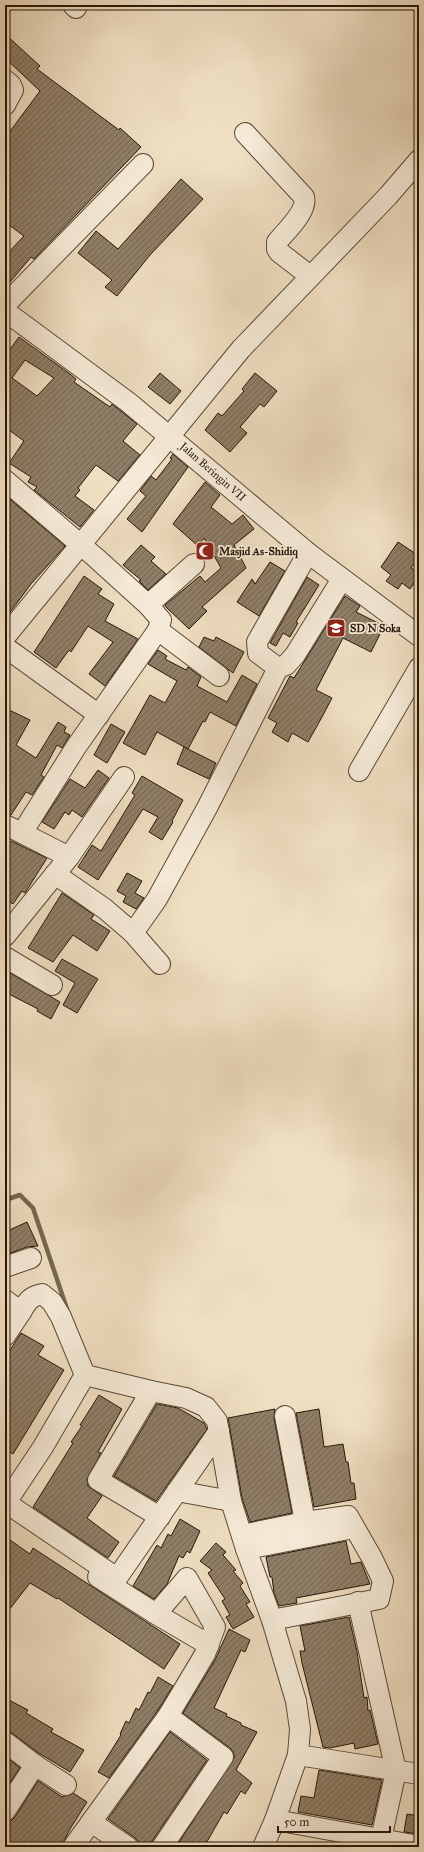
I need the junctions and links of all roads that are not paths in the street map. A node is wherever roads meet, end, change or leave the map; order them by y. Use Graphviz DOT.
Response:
graph roads {
  1 [pos="5,80"];
  2 [pos="5,105"];
  3 [pos="245,133"];
  4 [pos="419,160"];
  5 [pos="143,164"];
  6 [pos="310,276"];
  7 [pos="5,305"];
  8 [pos="5,311"];
  9 [pos="170,435"];
  10 [pos="5,480"];
  11 [pos="86,550"];
  12 [pos="308,553"];
  13 [pos="194,564"];
  14 [pos="342,579"];
  15 [pos="148,605"];
  16 [pos="158,630"];
  17 [pos="419,636"];
  18 [pos="7,646"];
  19 [pos="278,668"];
  20 [pos="419,668"];
  21 [pos="219,676"];
  22 [pos="99,715"];
  23 [pos="359,771"];
  24 [pos="124,777"];
  25 [pos="13,829"];
  26 [pos="69,857"];
  27 [pos="55,874"];
  28 [pos="133,933"];
  29 [pos="5,936"];
  30 [pos="5,957"];
  31 [pos="160,964"];
  32 [pos="52,985"];
  33 [pos="31,1258"];
  34 [pos="5,1267"];
  35 [pos="5,1300"];
  36 [pos="21,1312"];
  37 [pos="5,1336"];
  38 [pos="85,1375"];
  39 [pos="151,1391"];
  40 [pos="284,1416"];
  41 [pos="219,1432"];
  42 [pos="177,1491"];
  43 [pos="231,1501"];
  44 [pos="5,1506"];
  45 [pos="160,1517"];
  46 [pos="305,1522"];
  47 [pos="354,1528"];
  48 [pos="244,1542"];
  49 [pos="358,1602"];
  50 [pos="156,1614"];
  51 [pos="272,1620"];
  52 [pos="209,1645"];
  53 [pos="168,1716"];
  54 [pos="5,1742"];
  55 [pos="298,1755"];
  56 [pos="35,1765"];
  57 [pos="396,1771"];
  58 [pos="419,1774"];
  59 [pos="66,1785"];
  60 [pos="5,1811"];
  61 [pos="275,1820"];
  62 [pos="91,1822"];
  63 [pos="381,1839"];
  64 [pos="419,1846"];
  65 [pos="73,1847"];
  66 [pos="128,1847"];
  67 [pos="162,1847"];
  68 [pos="263,1847"];
  1 -- 2 [label="street"];
  3 -- 6 [label="street"];
  4 -- 6 [label="street"];
  5 -- 7 [label="street"];
  6 -- 9 [label="street"];
  8 -- 9 [label="street, Jalan Beringin VII"];
  9 -- 11 [label="street"];
  9 -- 12 [label="street, Jalan Beringin VII"];
  10 -- 11 [label="street"];
  11 -- 15 [label="street"];
  11 -- 18 [label="street"];
  12 -- 14 [label="street, Jalan Beringin VII"];
  12 -- 19 [label="street"];
  13 -- 15 [label="street"];
  14 -- 17 [label="street, Jalan Beringin VII"];
  14 -- 19 [label="street"];
  15 -- 16 [label="street"];
  16 -- 21 [label="street"];
  16 -- 22 [label="street"];
  18 -- 22 [label="street"];
  19 -- 28 [label="street"];
  20 -- 23 [label="street"];
  22 -- 25 [label="street"];
  24 -- 26 [label="street"];
  25 -- 26 [label="street"];
  26 -- 27 [label="street"];
  27 -- 28 [label="street"];
  27 -- 29 [label="street"];
  28 -- 31 [label="street"];
  30 -- 32 [label="street"];
  33 -- 34 [label="street"];
  35 -- 36 [label="street"];
  36 -- 37 [label="street"];
  36 -- 38 [label="street"];
  38 -- 39 [label="street"];
  38 -- 44 [label="street"];
  39 -- 41 [label="street"];
  39 -- 45 [label="street"];
  40 -- 46 [label="street"];
  41 -- 42 [label="street"];
  41 -- 43 [label="street"];
  42 -- 43 [label="street"];
  42 -- 45 [label="street"];
  43 -- 48 [label="street"];
  44 -- 45 [label="street"];
  44 -- 50 [label="street"];
  46 -- 47 [label="street"];
  46 -- 48 [label="street"];
  47 -- 48 [label="street"];
  47 -- 49 [label="street"];
  48 -- 51 [label="street"];
  49 -- 51 [label="street"];
  49 -- 57 [label="street"];
  50 -- 52 [label="street"];
  50 -- 52 [label="street"];
  51 -- 55 [label="street"];
  52 -- 53 [label="street"];
  53 -- 62 [label="street"];
  53 -- 67 [label="street"];
  54 -- 56 [label="street"];
  55 -- 57 [label="street"];
  55 -- 61 [label="street"];
  56 -- 59 [label="street"];
  56 -- 60 [label="street"];
  57 -- 58 [label="street"];
  57 -- 63 [label="street"];
  61 -- 63 [label="street"];
  61 -- 68 [label="street"];
  62 -- 65 [label="street"];
  62 -- 66 [label="street"];
  63 -- 64 [label="street"];
}
